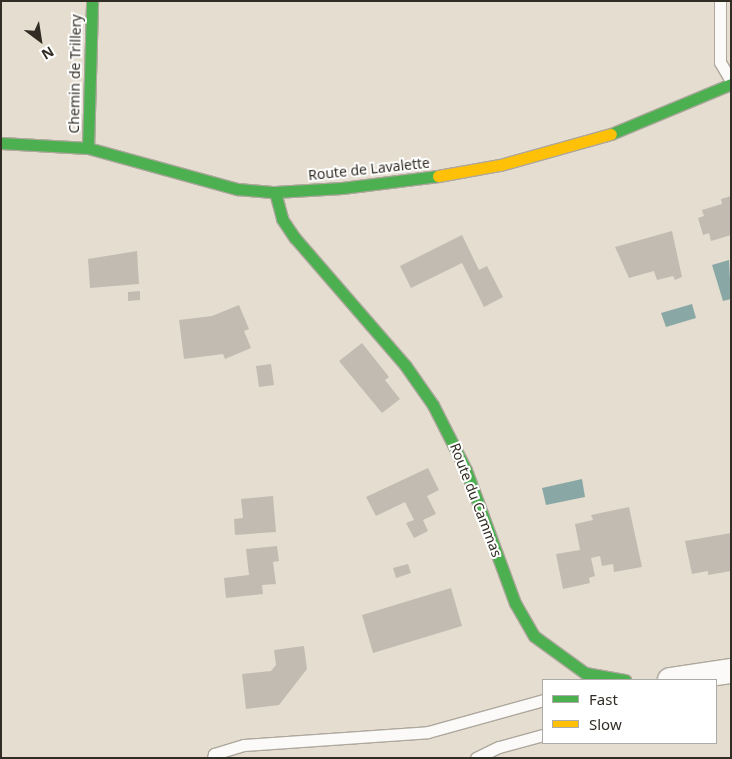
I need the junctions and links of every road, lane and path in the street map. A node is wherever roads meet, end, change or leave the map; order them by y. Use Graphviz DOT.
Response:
graph roads {
  1 [pos="92,1"];
  2 [pos="720,1"];
  3 [pos="731,82"];
  4 [pos="1,144"];
  5 [pos="88,148"];
  6 [pos="275,192"];
  7 [pos="575,667"];
  8 [pos="731,671"];
  9 [pos="571,679"];
  10 [pos="619,679"];
  11 [pos="677,679"];
  12 [pos="542,700"];
  13 [pos="542,735"];
  14 [pos="213,758"];
  15 [pos="476,758"];
  1 -- 5 [label="street, Chemin de Trillery"];
  2 -- 3 [label="lane"];
  3 -- 6 [label="street, Route de Lavalette"];
  4 -- 5 [label="street, Route de Lavalette"];
  5 -- 6 [label="street, Route de Lavalette"];
  6 -- 7 [label="street, Route du Cammas"];
  7 -- 9 [label="lane"];
  7 -- 10 [label="street, Route du Cammas"];
  8 -- 11 [label="street"];
  12 -- 14 [label="lane"];
  13 -- 15 [label="lane"];
}
